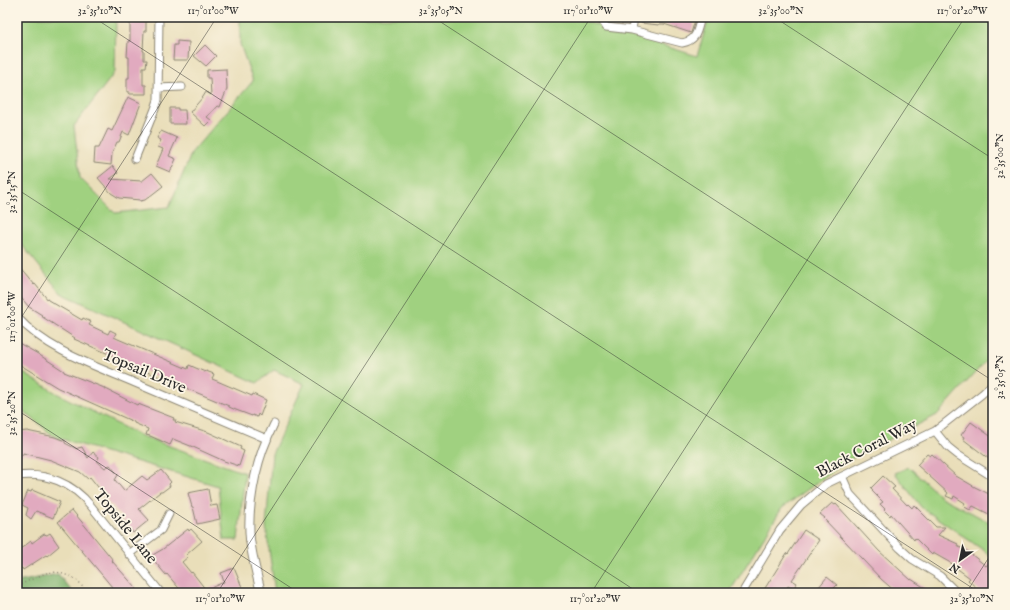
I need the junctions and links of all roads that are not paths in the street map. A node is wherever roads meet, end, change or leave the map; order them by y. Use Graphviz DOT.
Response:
graph roads {
  1 [pos="159,17"];
  2 [pos="600,17"];
  3 [pos="634,17"];
  4 [pos="702,17"];
  5 [pos="632,30"];
  6 [pos="182,87"];
  7 [pos="158,88"];
  8 [pos="135,159"];
  9 [pos="17,317"];
  10 [pos="993,384"];
  11 [pos="274,424"];
  12 [pos="935,431"];
  13 [pos="267,439"];
  14 [pos="17,476"];
  15 [pos="842,476"];
  16 [pos="993,478"];
  17 [pos="169,514"];
  18 [pos="129,554"];
  19 [pos="161,593"];
  20 [pos="262,593"];
  21 [pos="742,593"];
  22 [pos="957,593"];
  1 -- 7 [label="street"];
  2 -- 5 [label="street"];
  3 -- 5 [label="street"];
  4 -- 5 [label="street"];
  6 -- 7 [label="street"];
  7 -- 8 [label="street"];
  9 -- 13 [label="street, Topsail Drive"];
  10 -- 12 [label="street, Black Coral Way"];
  11 -- 13 [label="street"];
  12 -- 15 [label="street, Black Coral Way"];
  12 -- 16 [label="street"];
  13 -- 20 [label="street"];
  14 -- 18 [label="street, Topside Lane"];
  15 -- 21 [label="street, Black Coral Way"];
  15 -- 22 [label="street"];
  17 -- 18 [label="street"];
  18 -- 19 [label="street, Topside Lane"];
}
